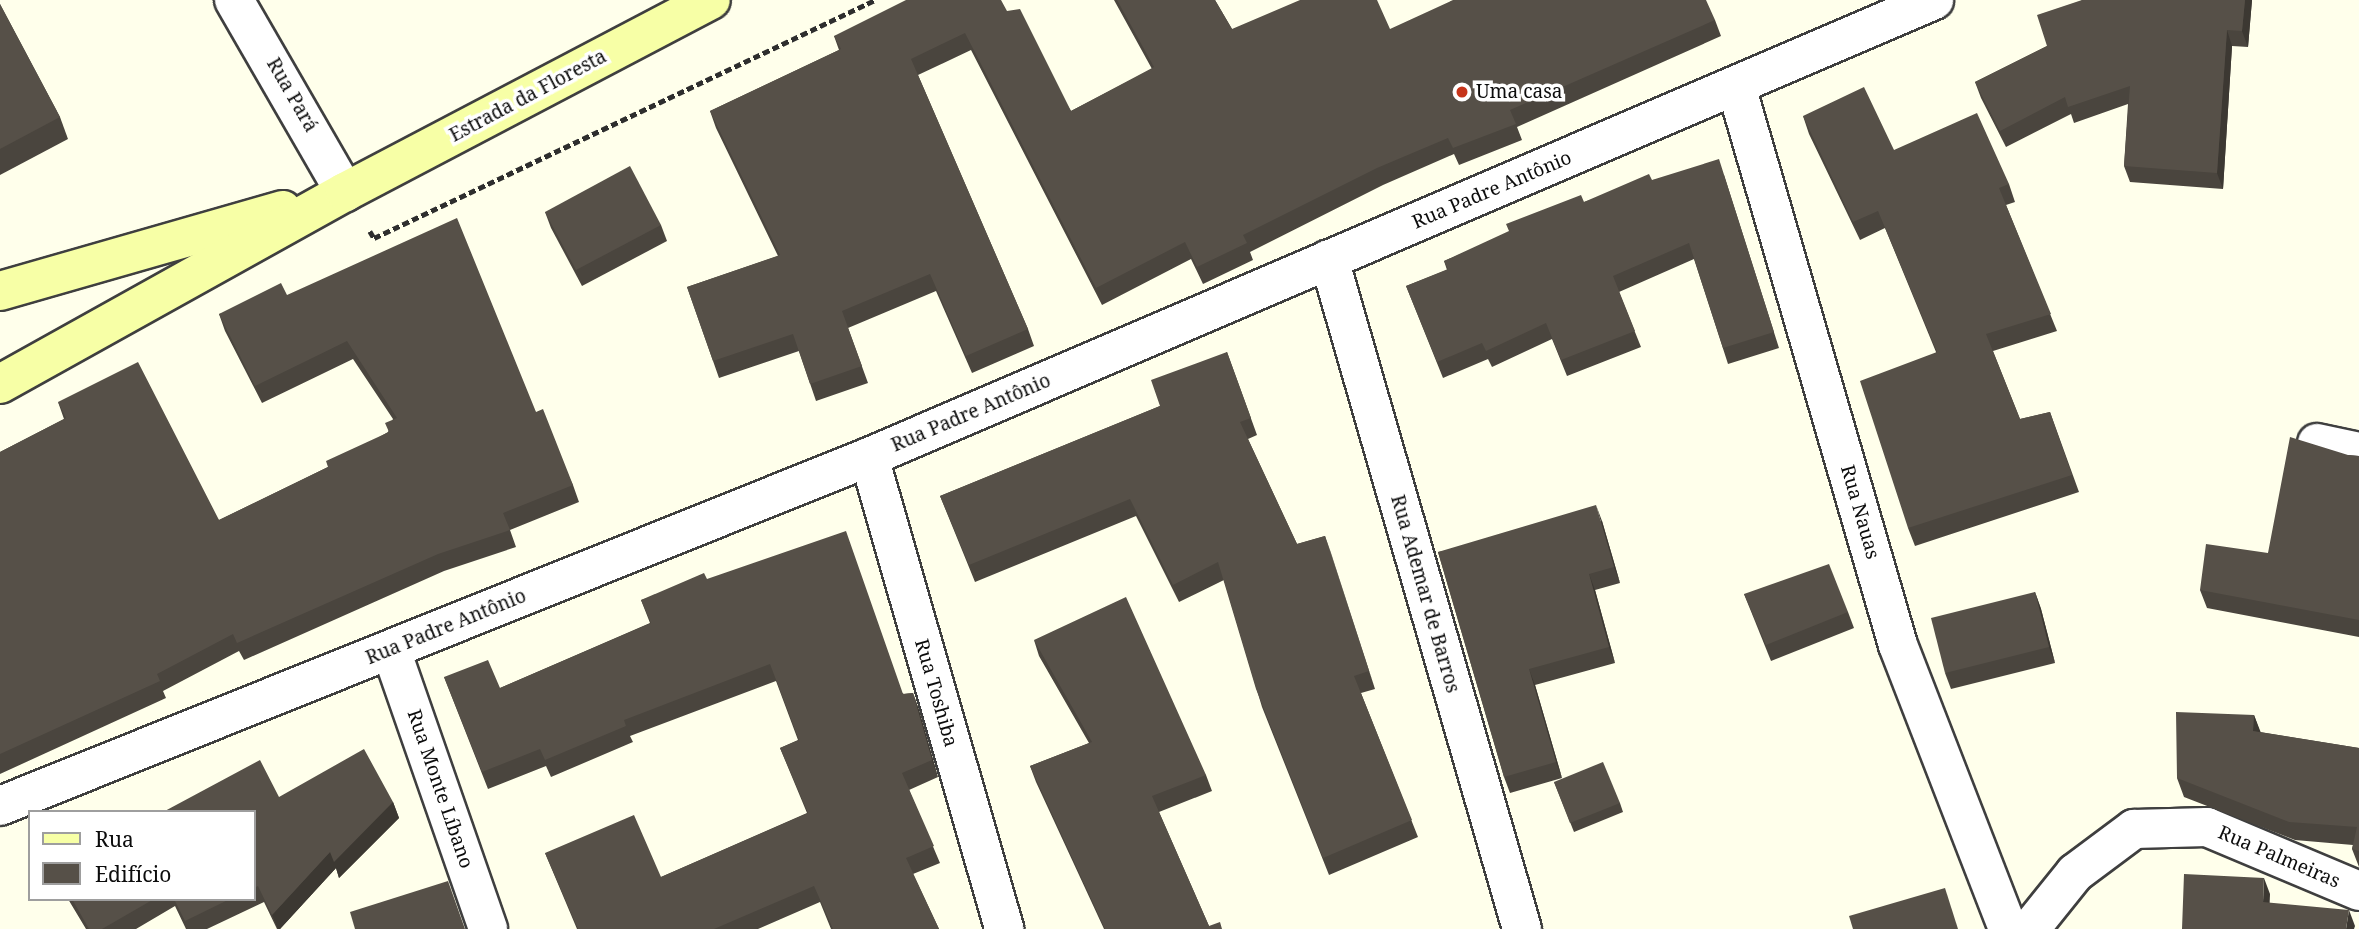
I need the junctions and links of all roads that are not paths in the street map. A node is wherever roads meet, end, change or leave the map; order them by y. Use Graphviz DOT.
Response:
graph roads {
  1 [pos="234,0"];
  2 [pos="711,0"];
  3 [pos="1934,0"];
  4 [pos="1736,86"];
  5 [pos="345,192"];
  6 [pos="1329,259"];
  7 [pos="0,291"];
  8 [pos="0,384"];
  9 [pos="2317,443"];
  10 [pos="2359,452"];
  11 [pos="869,457"];
  12 [pos="391,650"];
  13 [pos="0,806"];
  14 [pos="2359,891"];
  15 [pos="488,929"];
  16 [pos="1004,929"];
  17 [pos="1522,929"];
  18 [pos="2008,929"];
  19 [pos="2030,929"];
  1 -- 5 [label="street, Rua Pará"];
  2 -- 5 [label="main road, Estrada da Floresta"];
  3 -- 4 [label="street, Rua Padre Antônio"];
  4 -- 6 [label="street, Rua Padre Antônio"];
  4 -- 18 [label="street, Rua Nauas"];
  5 -- 7 [label="main road, Estrada da Floresta"];
  5 -- 8 [label="main road, Estrada da Floresta"];
  6 -- 11 [label="street, Rua Padre Antônio"];
  6 -- 17 [label="street, Rua Ademar de Barros"];
  9 -- 10 [label="street"];
  11 -- 12 [label="street, Rua Padre Antônio"];
  11 -- 16 [label="street, Rua Toshiba"];
  12 -- 13 [label="street, Rua Padre Antônio"];
  12 -- 15 [label="street, Rua Monte Líbano"];
  14 -- 19 [label="street, Rua Palmeiras"];
}
